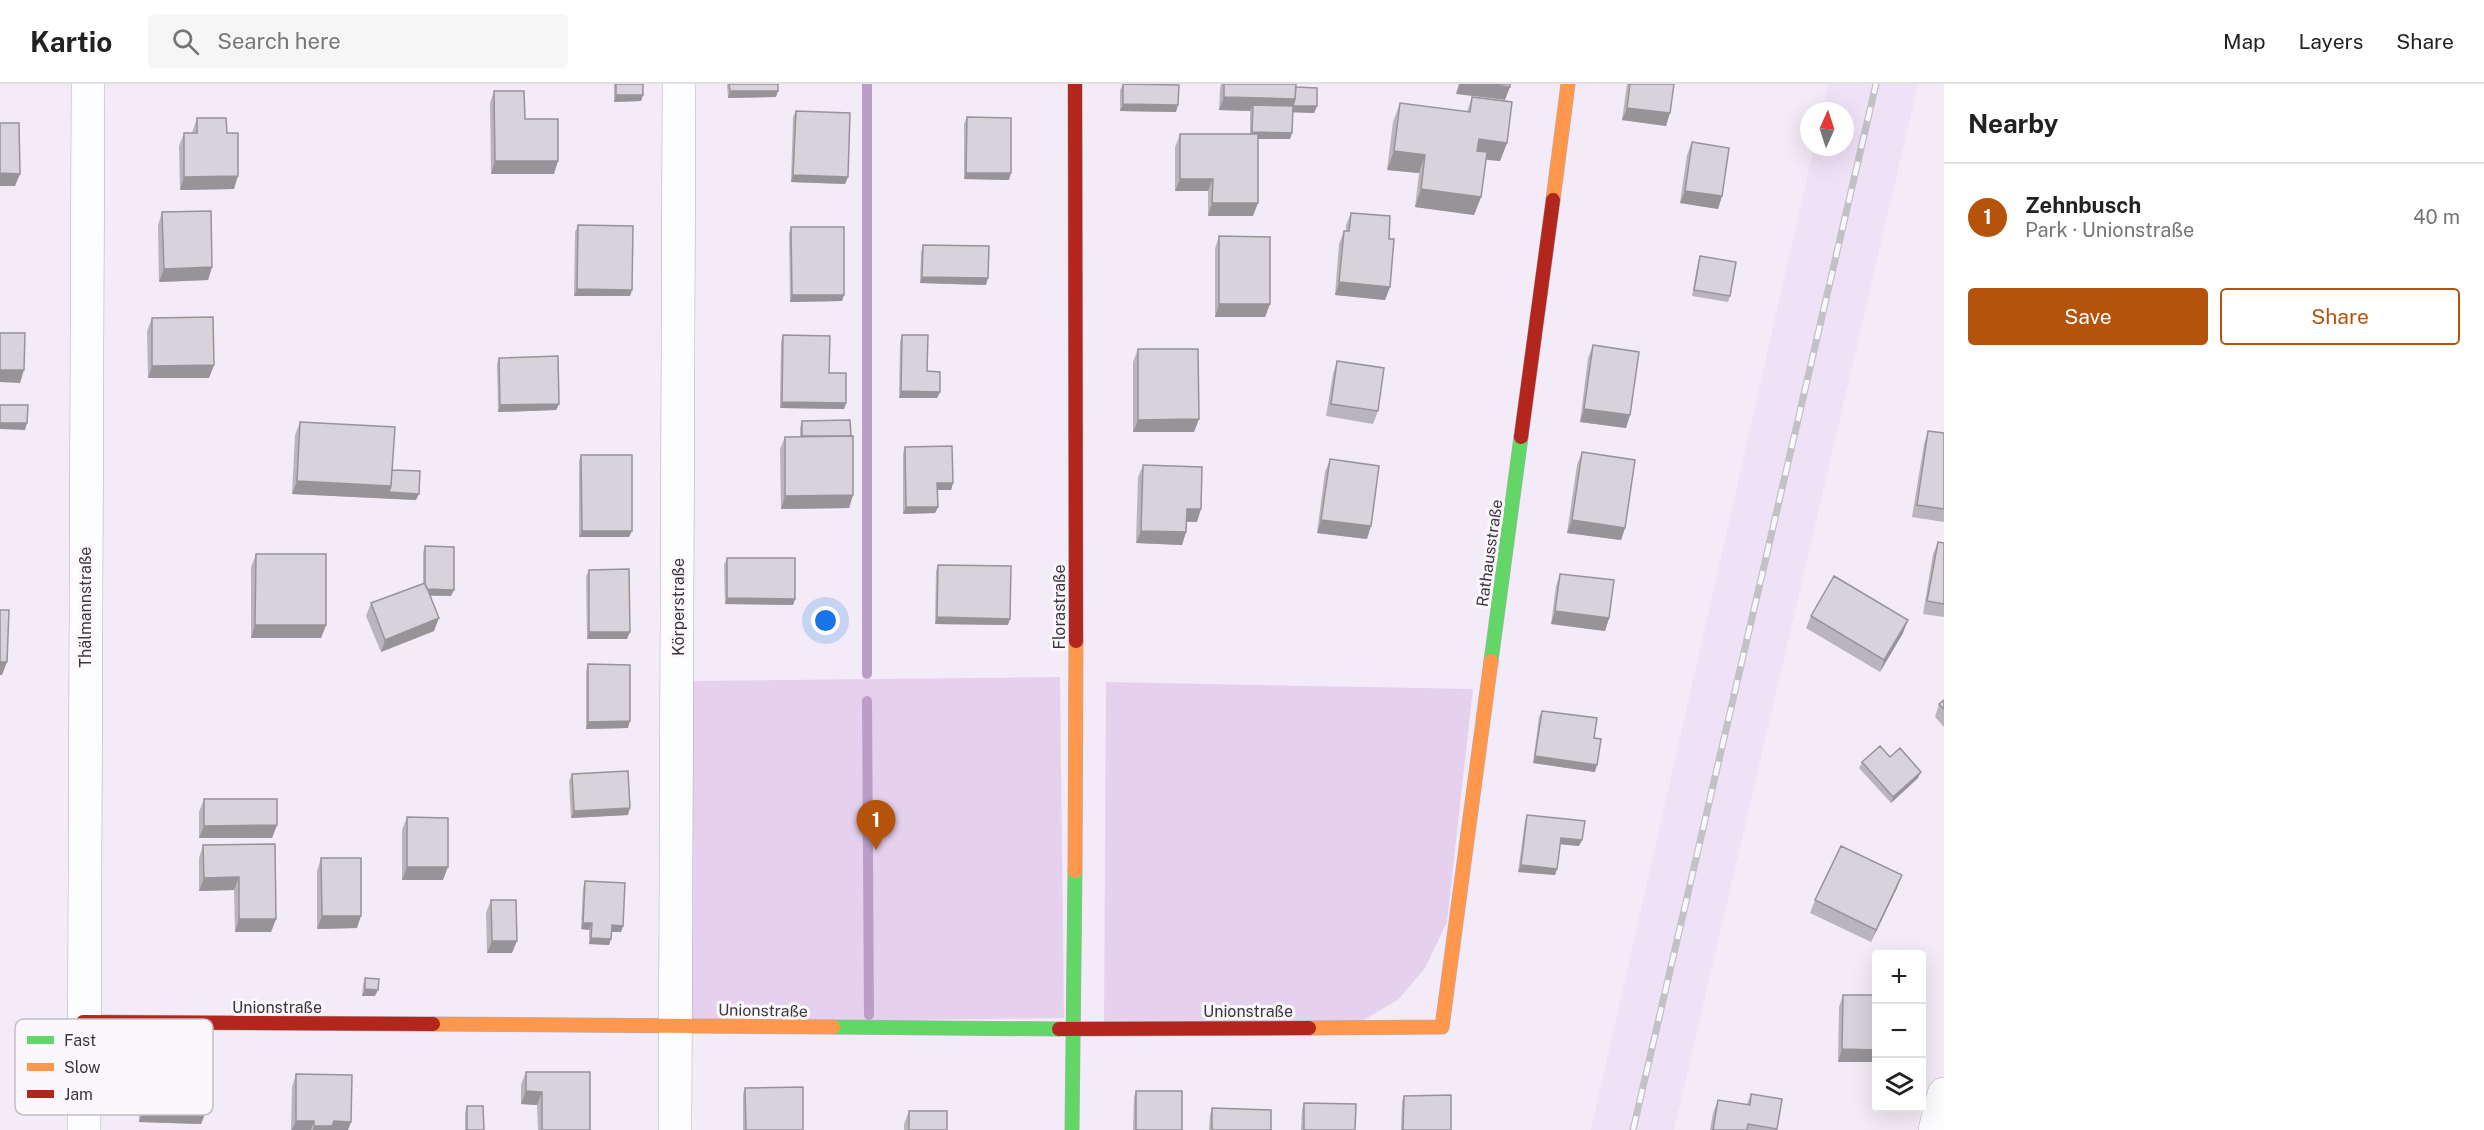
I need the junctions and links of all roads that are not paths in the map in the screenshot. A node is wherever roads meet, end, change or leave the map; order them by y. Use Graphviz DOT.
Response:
graph roads {
  1 [pos="88,84"];
  2 [pos="679,84"];
  3 [pos="1075,84"];
  4 [pos="1568,84"];
  5 [pos="83,1019"];
  6 [pos="213,1023"];
  7 [pos="675,1026"];
  8 [pos="1442,1027"];
  9 [pos="1072,1029"];
  10 [pos="1944,1094"];
  11 [pos="84,1115"];
  12 [pos="84,1130"];
  13 [pos="675,1130"];
  14 [pos="1072,1130"];
  15 [pos="1935,1130"];
  1 -- 5 [label="street, Thälmannstraße"];
  2 -- 7 [label="street, Körperstraße"];
  3 -- 9 [label="street, Florastraße"];
  4 -- 8 [label="street, Rathausstraße"];
  6 -- 7 [label="street, Unionstraße"];
  7 -- 9 [label="street, Unionstraße"];
  7 -- 13 [label="street, Körperstraße"];
  8 -- 9 [label="street, Unionstraße"];
  9 -- 14 [label="street, Florastraße"];
  10 -- 15 [label="street"];
  11 -- 12 [label="street, Thälmannstraße"];
}
